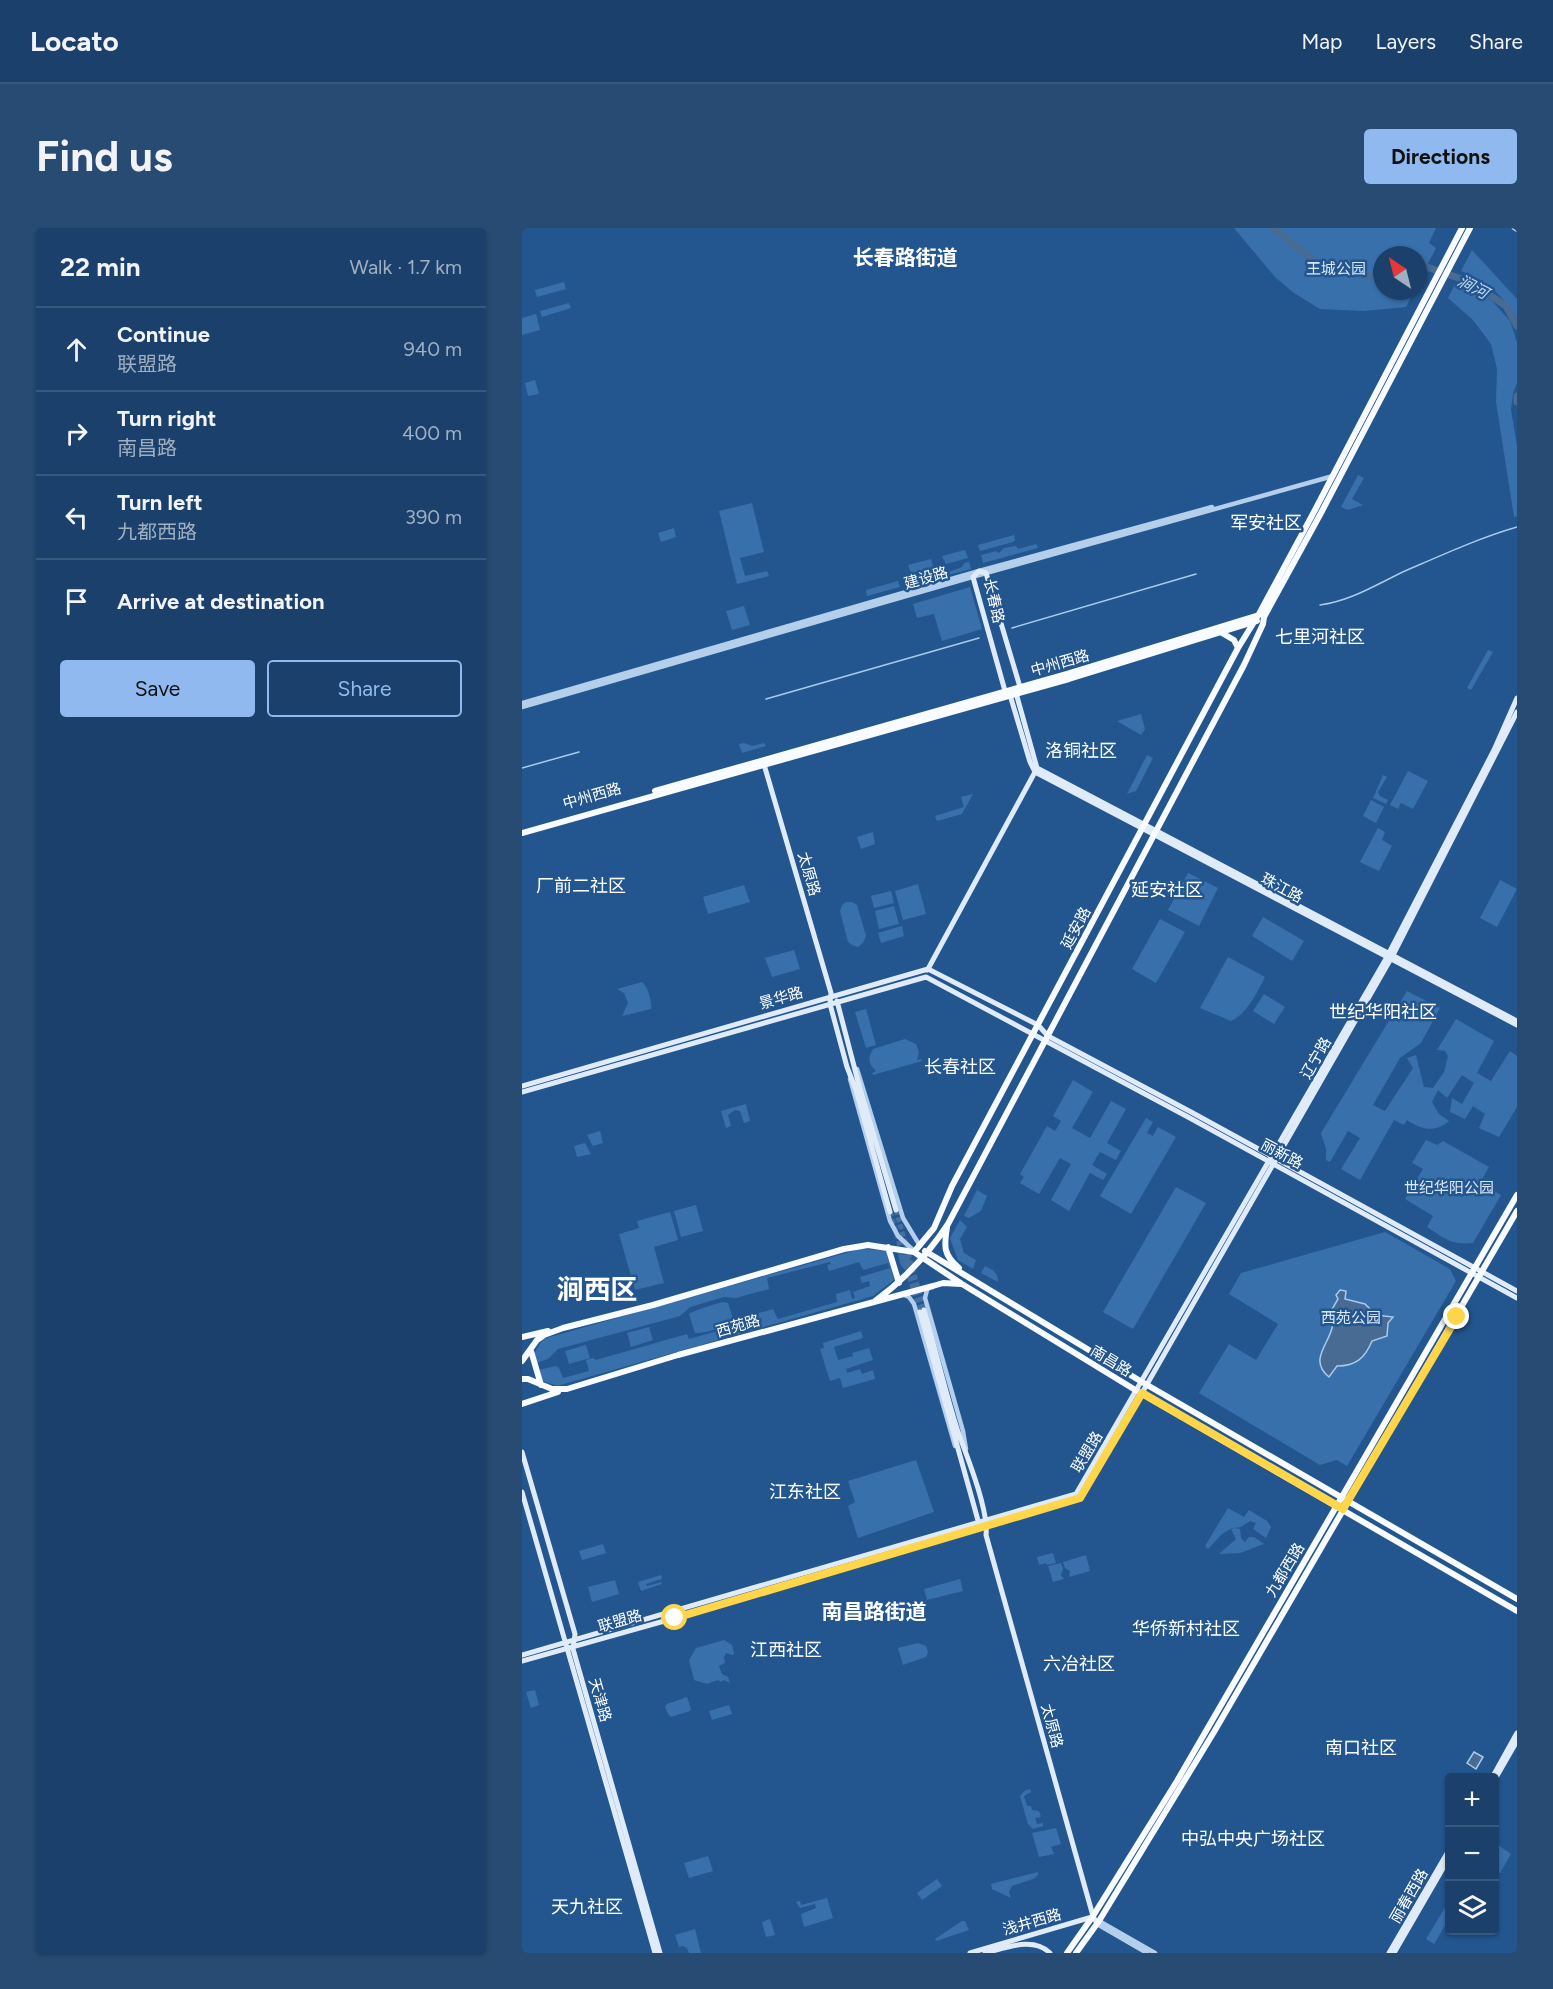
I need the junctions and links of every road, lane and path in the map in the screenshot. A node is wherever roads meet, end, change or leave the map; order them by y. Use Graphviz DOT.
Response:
graph roads {
  1 [pos="1462,228"];
  2 [pos="1470,228"];
  3 [pos="1457,244"];
  4 [pos="1334,475"];
  5 [pos="979,571"];
  6 [pos="986,573"];
  7 [pos="973,577"];
  8 [pos="1260,619"];
  9 [pos="1221,633"];
  10 [pos="1238,648"];
  11 [pos="1013,691"];
  12 [pos="1517,698"];
  13 [pos="522,705"];
  14 [pos="1517,712"];
  15 [pos="763,761"];
  16 [pos="1036,770"];
  17 [pos="1144,827"];
  18 [pos="522,831"];
  19 [pos="1155,833"];
  20 [pos="1390,956"];
  21 [pos="928,969"];
  22 [pos="926,977"];
  23 [pos="832,996"];
  24 [pos="839,1002"];
  25 [pos="830,1004"];
  26 [pos="1517,1023"];
  27 [pos="1038,1025"];
  28 [pos="1033,1035"];
  29 [pos="1047,1038"];
  30 [pos="855,1065"];
  31 [pos="847,1067"];
  32 [pos="522,1086"];
  33 [pos="522,1092"];
  34 [pos="1273,1160"];
  35 [pos="1517,1195"];
  36 [pos="940,1211"];
  37 [pos="1517,1211"];
  38 [pos="952,1217"];
  39 [pos="948,1224"];
  40 [pos="920,1246"];
  41 [pos="888,1247"];
  42 [pos="914,1252"];
  43 [pos="925,1255"];
  44 [pos="1478,1271"];
  45 [pos="969,1276"];
  46 [pos="899,1283"];
  47 [pos="964,1285"];
  48 [pos="933,1286"];
  49 [pos="1517,1291"];
  50 [pos="901,1294"];
  51 [pos="1517,1298"];
  52 [pos="874,1302"];
  53 [pos="563,1328"];
  54 [pos="522,1337"];
  55 [pos="531,1351"];
  56 [pos="522,1361"];
  57 [pos="522,1379"];
  58 [pos="1145,1383"];
  59 [pos="541,1385"];
  60 [pos="567,1389"];
  61 [pos="1140,1392"];
  62 [pos="522,1404"];
  63 [pos="522,1452"];
  64 [pos="968,1457"];
  65 [pos="961,1460"];
  66 [pos="522,1492"];
  67 [pos="1346,1498"];
  68 [pos="1340,1507"];
  69 [pos="986,1523"];
  70 [pos="979,1525"];
  71 [pos="986,1535"];
  72 [pos="1466,1569"];
  73 [pos="1460,1578"];
  74 [pos="1517,1599"];
  75 [pos="1517,1611"];
  76 [pos="570,1644"];
  77 [pos="522,1655"];
  78 [pos="522,1661"];
  79 [pos="1517,1733"];
  80 [pos="1517,1742"];
  81 [pos="1495,1773"];
  82 [pos="1499,1773"];
  83 [pos="1445,1857"];
  84 [pos="1445,1865"];
  85 [pos="1097,1920"];
  86 [pos="655,1953"];
  87 [pos="660,1953"];
  88 [pos="970,1953"];
  89 [pos="985,1953"];
  90 [pos="1050,1953"];
  91 [pos="1067,1953"];
  92 [pos="1076,1953"];
  93 [pos="1148,1953"];
  94 [pos="1155,1953"];
  95 [pos="1391,1953"];
  1 -- 3 [label="main road"];
  2 -- 3 [label="main road"];
  3 -- 4 [label="main road"];
  4 -- 5 [label="street, 建设路"];
  4 -- 6 [label="street, 建设路"];
  4 -- 8 [label="main road"];
  5 -- 6 [label="main road, 长春路"];
  5 -- 7 [label="main road, 长春路"];
  5 -- 13 [label="street, 建设路"];
  6 -- 7 [label="street, 建设路"];
  6 -- 11 [label="main road, 长春路"];
  7 -- 11 [label="main road, 长春路"];
  7 -- 13 [label="street, 建设路"];
  8 -- 9 [label="main road, 中州西路"];
  8 -- 10 [label="main road, 延安路"];
  8 -- 11 [label="main road, 中州西路"];
  8 -- 19 [label="main road, 延安路"];
  9 -- 10 [label="main road"];
  9 -- 11 [label="main road, 中州西路"];
  10 -- 17 [label="main road, 延安路"];
  11 -- 15 [label="main road, 中州西路"];
  11 -- 16 [label="main road, 长春路"];
  12 -- 20 [label="main road, 辽宁路"];
  14 -- 20 [label="main road, 辽宁路"];
  15 -- 18 [label="main road, 中州西路"];
  15 -- 23 [label="main road, 太原路"];
  16 -- 17 [label="main road, 珠江路"];
  16 -- 21 [label="main road"];
  17 -- 19 [label="main road, 珠江路"];
  17 -- 27 [label="main road, 延安路"];
  19 -- 20 [label="main road, 珠江路"];
  19 -- 29 [label="main road, 延安路"];
  20 -- 26 [label="main road, 珠江路"];
  20 -- 34 [label="main road, 辽宁路"];
  21 -- 22 [label="main road"];
  21 -- 23 [label="main road, 景华路"];
  21 -- 27 [label="main road"];
  22 -- 24 [label="main road, 景华路"];
  22 -- 28 [label="main road"];
  23 -- 24 [label="main road"];
  23 -- 25 [label="main road"];
  23 -- 32 [label="main road, 景华路"];
  24 -- 25 [label="main road, 景华路"];
  24 -- 30 [label="main road"];
  25 -- 31 [label="main road"];
  25 -- 33 [label="main road, 景华路"];
  27 -- 28 [label="main road, 延安路"];
  27 -- 29 [label="main road, 丽新路"];
  28 -- 29 [label="main road, 丽新路"];
  28 -- 36 [label="main road, 延安路"];
  29 -- 34 [label="main road, 丽新路"];
  29 -- 38 [label="main road, 延安路"];
  30 -- 31 [label="main road"];
  30 -- 40 [label="street"];
  31 -- 42 [label="street"];
  34 -- 44 [label="main road, 丽新路"];
  34 -- 58 [label="main road, 辽宁路"];
  35 -- 44 [label="main road, 九都西路"];
  36 -- 38 [label="main road"];
  36 -- 40 [label="main road, 延安路"];
  37 -- 44 [label="main road, 九都西路"];
  38 -- 39 [label="main road, 延安路"];
  39 -- 43 [label="main road, 延安路"];
  39 -- 45 [label="main road"];
  40 -- 42 [label="main road, 延安路"];
  40 -- 43 [label="main road, 南昌路"];
  41 -- 42 [label="main road"];
  41 -- 46 [label="main road"];
  41 -- 53 [label="main road"];
  42 -- 43 [label="main road, 南昌路"];
  43 -- 45 [label="main road, 南昌路"];
  43 -- 46 [label="main road, 延安路"];
  43 -- 47 [label="main road, 南昌路"];
  44 -- 49 [label="main road, 丽新路"];
  44 -- 51 [label="main road, 丽新路"];
  44 -- 67 [label="main road, 九都西路"];
  45 -- 47 [label="main road"];
  45 -- 58 [label="main road, 南昌路"];
  46 -- 52 [label="main road, 延安路"];
  47 -- 48 [label="main road, 西苑路"];
  47 -- 61 [label="main road, 南昌路"];
  48 -- 50 [label="main road, 西苑路"];
  48 -- 64 [label="street, 太原路"];
  50 -- 52 [label="main road, 西苑路"];
  50 -- 65 [label="street, 太原路"];
  52 -- 60 [label="main road, 西苑路"];
  53 -- 54 [label="main road"];
  53 -- 55 [label="main road"];
  55 -- 56 [label="main road"];
  55 -- 59 [label="main road"];
  57 -- 59 [label="main road, 西苑路"];
  58 -- 61 [label="main road, 联盟路"];
  58 -- 67 [label="main road, 南昌路"];
  59 -- 60 [label="main road, 西苑路"];
  60 -- 62 [label="main road"];
  61 -- 68 [label="main road, 南昌路"];
  61 -- 69 [label="main road, 联盟路"];
  63 -- 76 [label="main road, 天津路"];
  64 -- 65 [label="main road, 太原路"];
  64 -- 69 [label="main road, 太原路"];
  65 -- 70 [label="main road, 太原路"];
  66 -- 76 [label="main road, 天津路"];
  67 -- 68 [label="main road, 九都西路"];
  67 -- 72 [label="main road, 南昌路"];
  68 -- 73 [label="main road, 南昌路"];
  68 -- 85 [label="main road, 九都西路"];
  69 -- 70 [label="main road, 联盟路"];
  69 -- 71 [label="main road, 太原路"];
  70 -- 71 [label="main road, 太原路"];
  70 -- 76 [label="main road, 联盟路"];
  71 -- 85 [label="main road, 太原路"];
  72 -- 73 [label="main road"];
  72 -- 74 [label="main road, 南昌路"];
  73 -- 75 [label="main road, 南昌路"];
  76 -- 77 [label="main road, 联盟路"];
  76 -- 78 [label="main road, 联盟路"];
  76 -- 86 [label="main road, 天津路"];
  76 -- 87 [label="main road, 天津路"];
  79 -- 81 [label="main road"];
  80 -- 82 [label="main road"];
  83 -- 95 [label="main road, 丽春西路"];
  84 -- 95 [label="main road, 丽春西路"];
  85 -- 88 [label="main road, 浅井西路"];
  85 -- 91 [label="main road, 九都西路"];
  85 -- 92 [label="main road, 九都西路"];
  85 -- 93 [label="street"];
  85 -- 94 [label="street"];
  89 -- 90 [label="main road, 浅井西路"];
}
